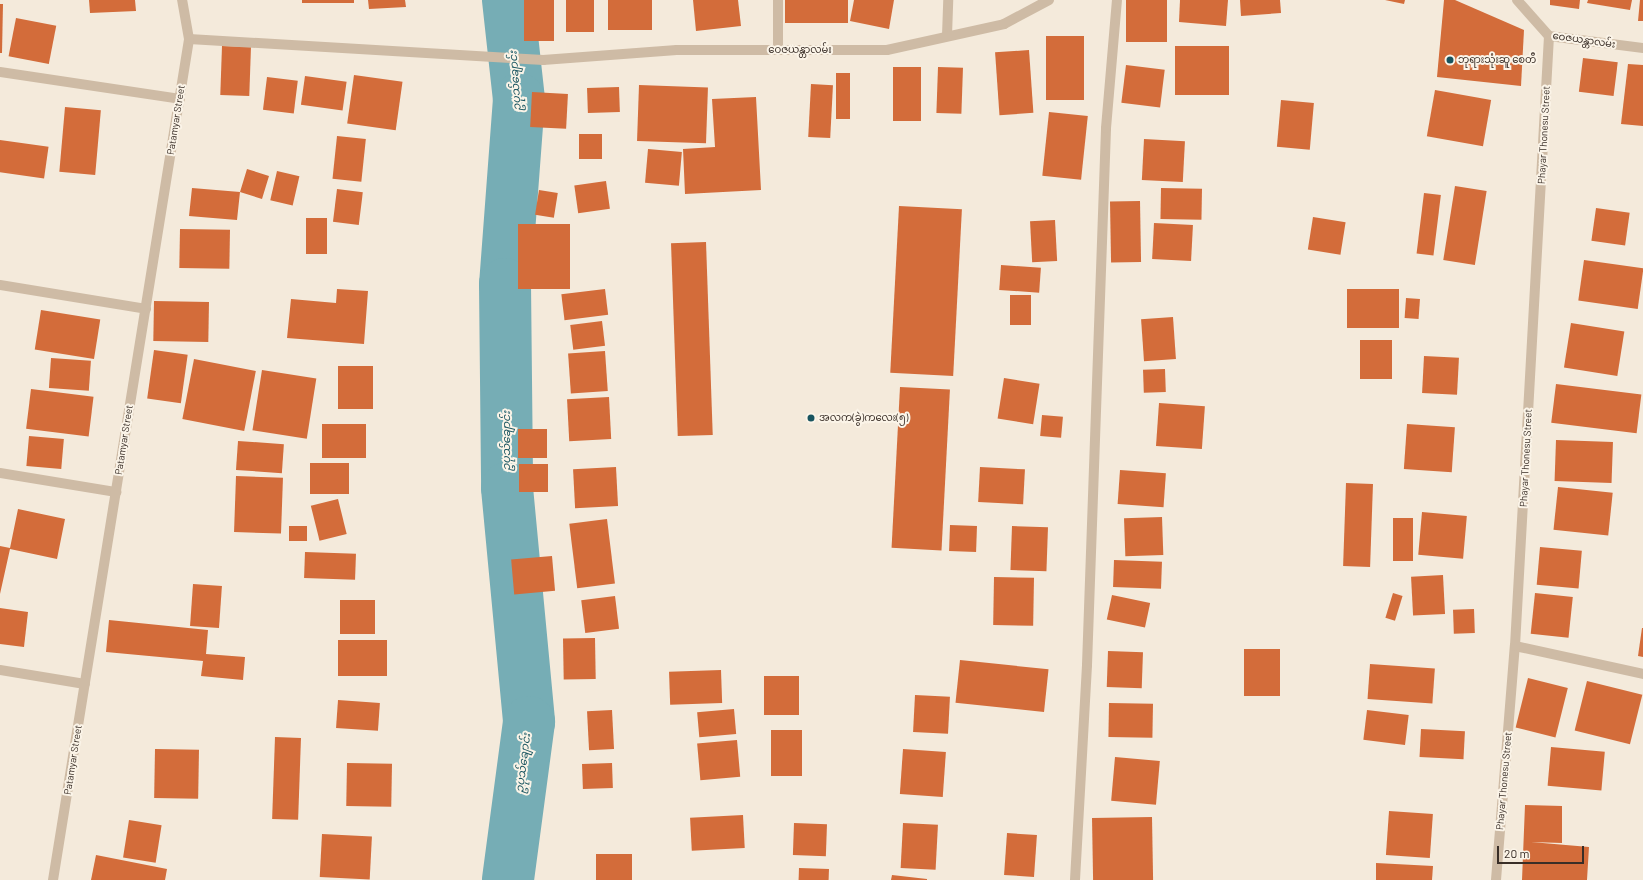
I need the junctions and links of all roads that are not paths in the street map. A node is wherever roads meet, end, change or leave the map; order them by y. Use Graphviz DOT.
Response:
graph roads {
  1 [pos="182,0"];
  2 [pos="778,0"];
  3 [pos="948,0"];
  4 [pos="1050,0"];
  5 [pos="1117,0"];
  6 [pos="1517,0"];
  7 [pos="947,36"];
  8 [pos="1549,36"];
  9 [pos="189,39"];
  10 [pos="1643,48"];
  11 [pos="778,50"];
  12 [pos="0,72"];
  13 [pos="180,99"];
  14 [pos="0,285"];
  15 [pos="146,309"];
  16 [pos="0,473"];
  17 [pos="116,492"];
  18 [pos="1515,646"];
  19 [pos="0,670"];
  20 [pos="1643,674"];
  21 [pos="85,684"];
  22 [pos="53,880"];
  23 [pos="1075,880"];
  24 [pos="1496,880"];
  1 -- 9 [label="street, Patamyar Street"];
  2 -- 11 [label="street"];
  3 -- 7 [label="street"];
  4 -- 7 [label="street, ဝေဇယန္တာလမ်း"];
  5 -- 23 [label="street"];
  6 -- 8 [label="street, ဝေဇယန္တာလမ်း"];
  7 -- 11 [label="street, ဝေဇယန္တာလမ်း"];
  8 -- 10 [label="street, ဝေဇယန္တာလမ်း"];
  8 -- 18 [label="street, Phayar Thonesu Street"];
  9 -- 11 [label="street, ဝေဇယန္တာလမ်း"];
  9 -- 13 [label="street, Patamyar Street"];
  12 -- 13 [label="street"];
  13 -- 15 [label="street, Patamyar Street"];
  14 -- 15 [label="street"];
  15 -- 17 [label="street, Patamyar Street"];
  16 -- 17 [label="street"];
  17 -- 21 [label="street, Patamyar Street"];
  18 -- 20 [label="street"];
  18 -- 24 [label="street, Phayar Thonesu Street"];
  19 -- 21 [label="street"];
  21 -- 22 [label="street, Patamyar Street"];
}
